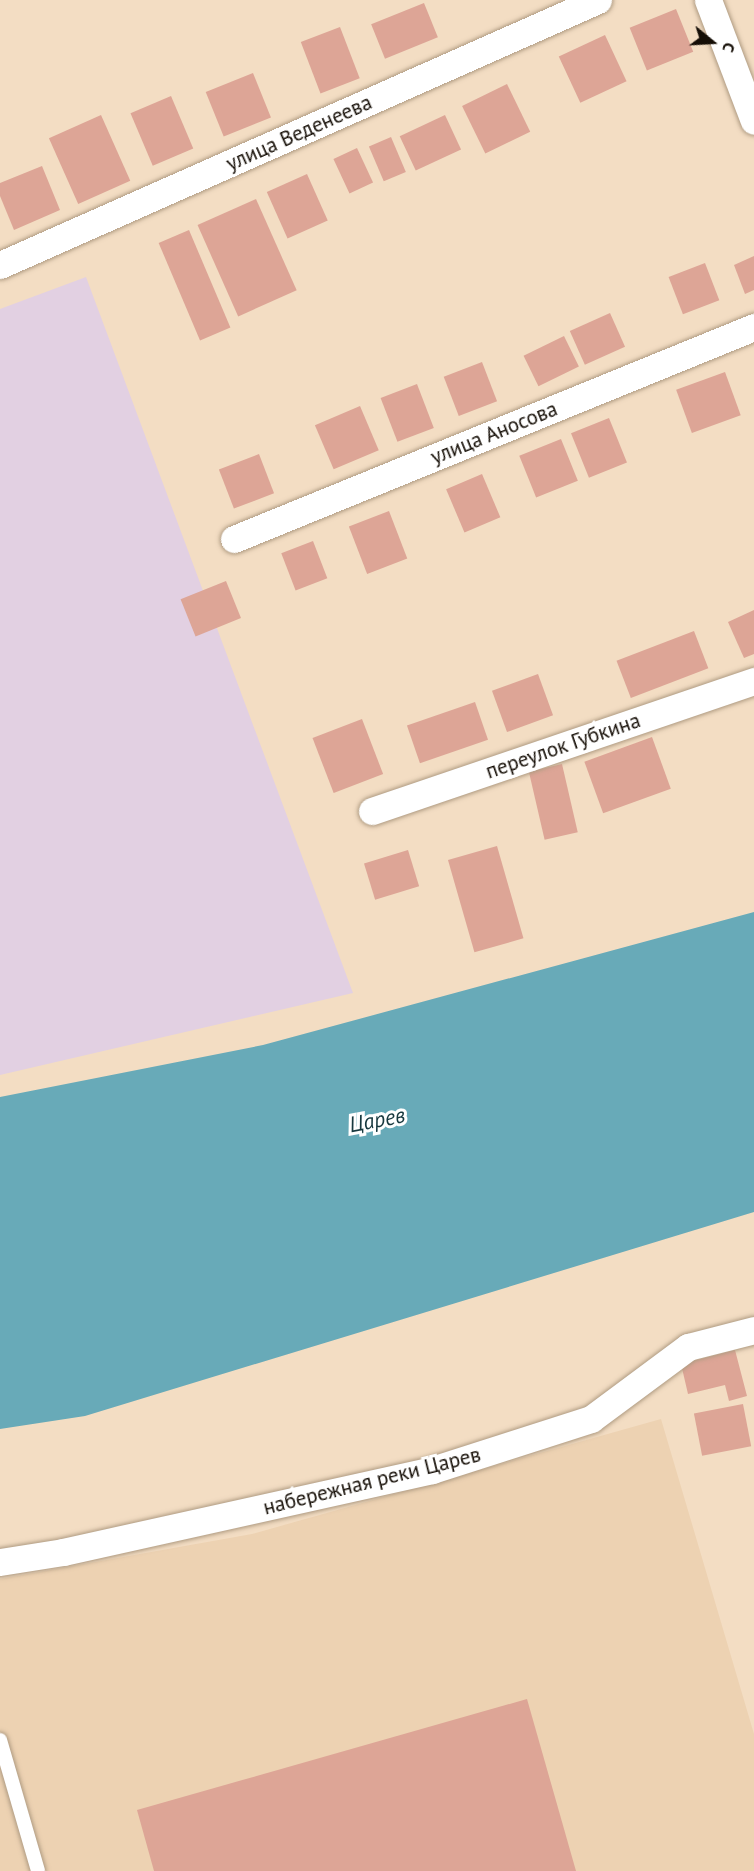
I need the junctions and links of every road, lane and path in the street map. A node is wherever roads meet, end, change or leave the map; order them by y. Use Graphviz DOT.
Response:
graph roads {
  1 [pos="598,0"];
  2 [pos="708,0"];
  3 [pos="754,121"];
  4 [pos="0,265"];
  5 [pos="754,327"];
  6 [pos="234,539"];
  7 [pos="754,681"];
  8 [pos="372,811"];
  9 [pos="754,1330"];
  10 [pos="0,1562"];
  11 [pos="0,1740"];
  12 [pos="38,1871"];
  1 -- 4 [label="street, улица Веденеева"];
  2 -- 3 [label="street"];
  5 -- 6 [label="street, улица Аносова"];
  7 -- 8 [label="street, переулок Губкина"];
  9 -- 10 [label="street, набережная реки Царев"];
  11 -- 12 [label="lane"];
}
